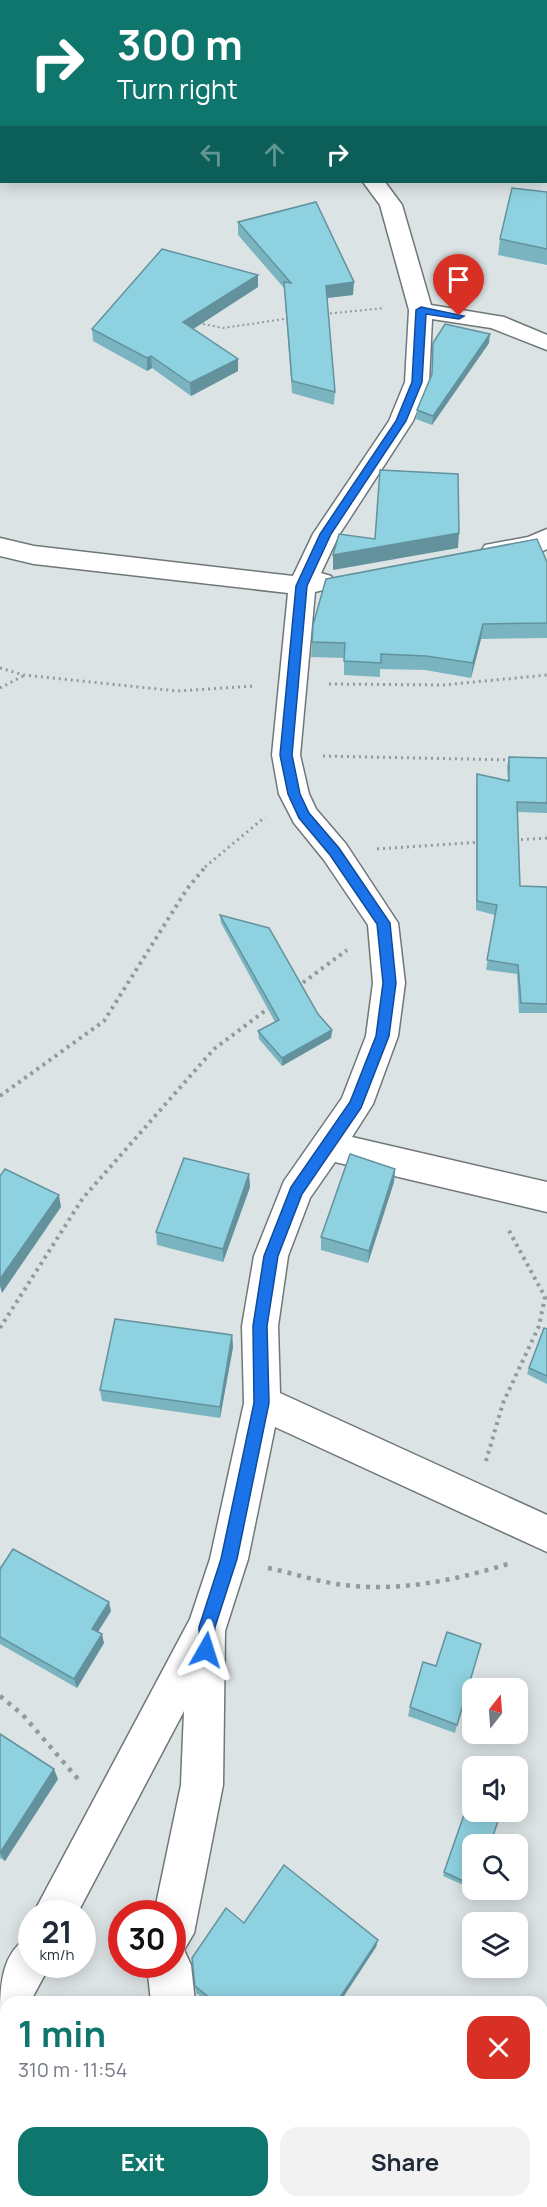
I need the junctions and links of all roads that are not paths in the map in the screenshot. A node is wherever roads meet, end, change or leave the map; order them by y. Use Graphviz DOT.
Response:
graph roads {
  1 [pos="375,183"];
  2 [pos="421,310"];
  3 [pos="547,343"];
  4 [pos="547,538"];
  5 [pos="0,548"];
  6 [pos="472,555"];
  7 [pos="347,578"];
  8 [pos="302,586"];
  9 [pos="328,1146"];
  10 [pos="547,1197"];
  11 [pos="262,1403"];
  12 [pos="547,1534"];
  13 [pos="207,1627"];
  14 [pos="61,1900"];
  15 [pos="179,1900"];
  16 [pos="20,1978"];
  17 [pos="170,1978"];
  18 [pos="10,1996"];
  19 [pos="172,1996"];
  1 -- 2 [label="street"];
  2 -- 3 [label="street"];
  2 -- 8 [label="street"];
  4 -- 6 [label="street"];
  5 -- 8 [label="street"];
  7 -- 8 [label="street"];
  8 -- 9 [label="street"];
  9 -- 10 [label="street"];
  9 -- 11 [label="street"];
  11 -- 12 [label="street"];
  11 -- 13 [label="street"];
  13 -- 14 [label="street"];
  13 -- 15 [label="street"];
  16 -- 18 [label="street"];
  17 -- 19 [label="street"];
}
